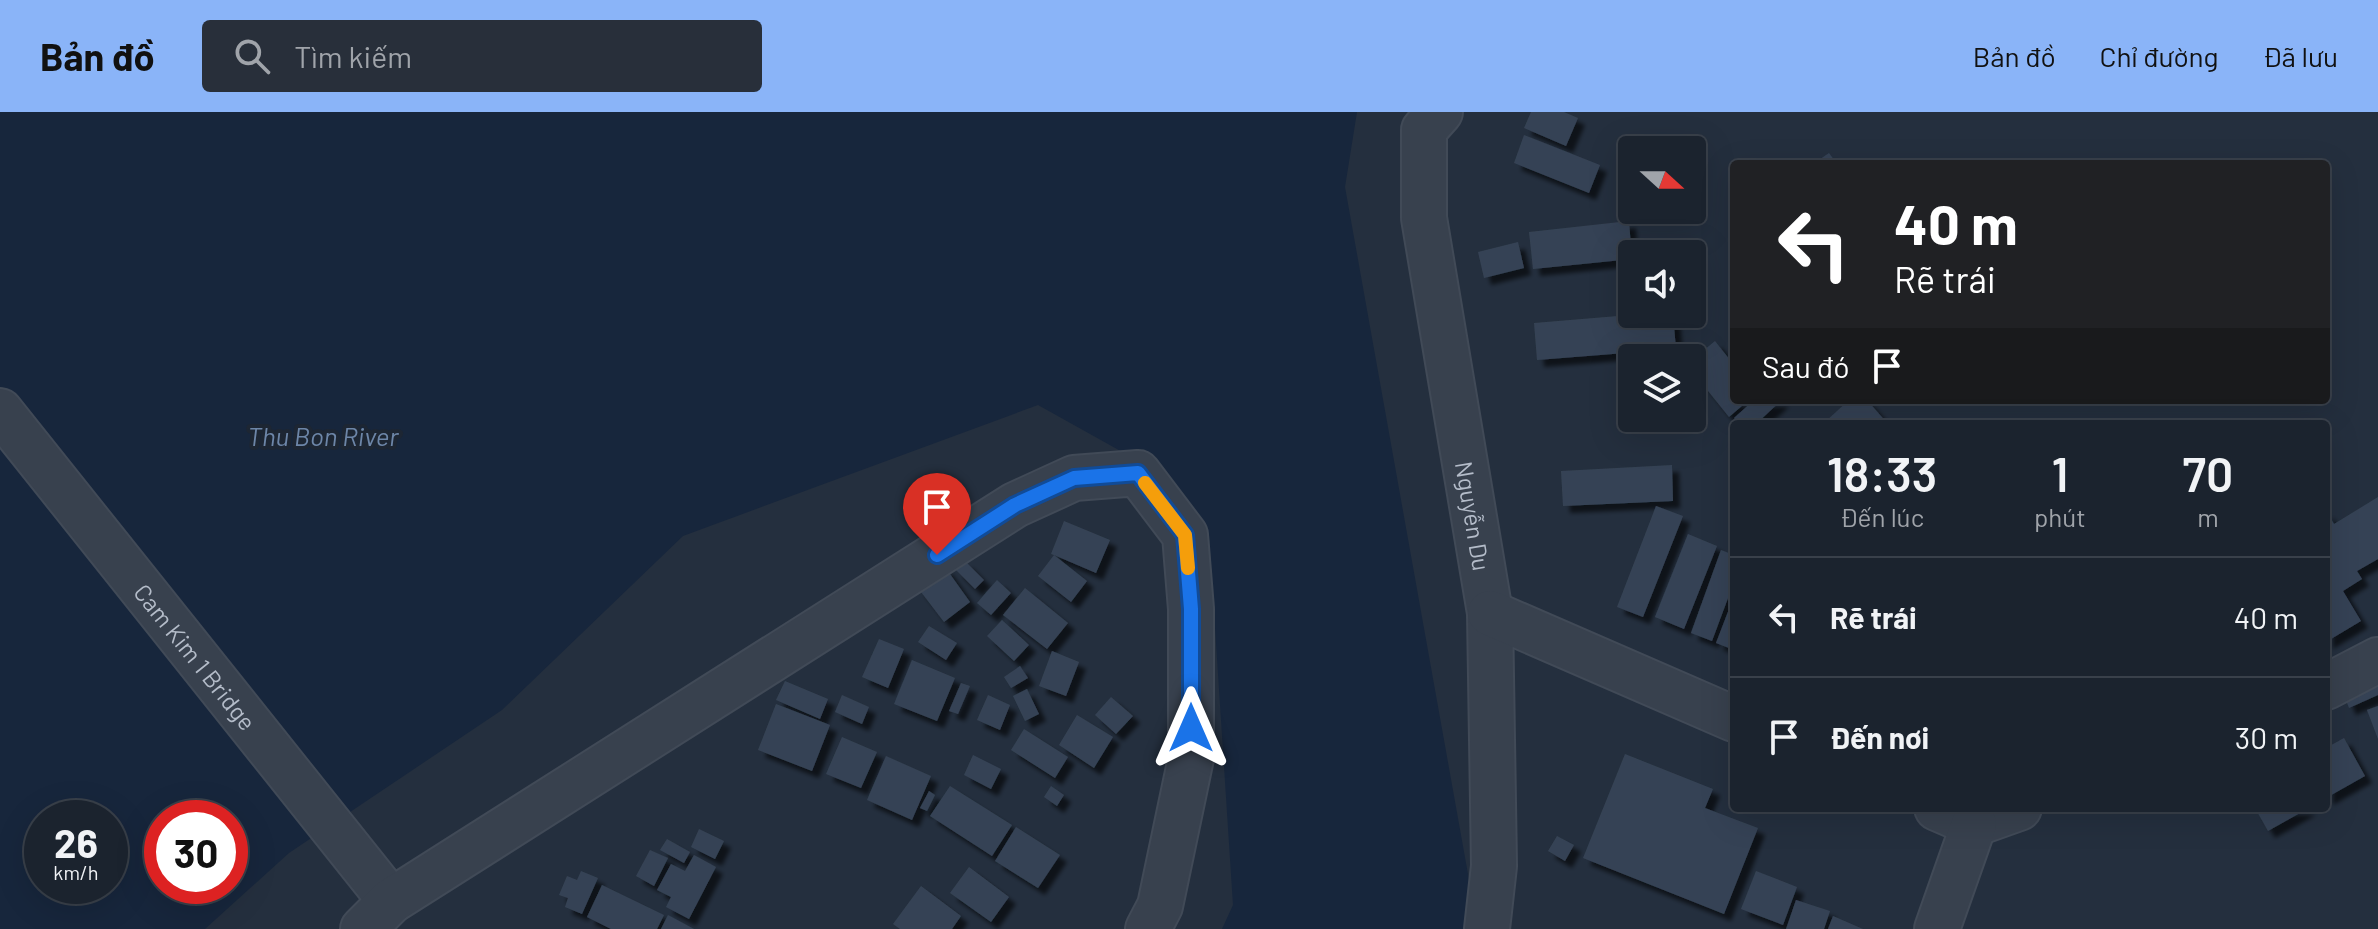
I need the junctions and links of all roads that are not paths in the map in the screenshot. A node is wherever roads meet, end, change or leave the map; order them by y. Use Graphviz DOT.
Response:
graph roads {
  1 [pos="1440,112"];
  2 [pos="0,411"];
  3 [pos="1490,613"];
  4 [pos="2378,660"];
  5 [pos="2330,685"];
  6 [pos="1730,717"];
  7 [pos="1988,812"];
  8 [pos="1956,816"];
  9 [pos="377,915"];
  10 [pos="1148,929"];
  11 [pos="1487,929"];
  12 [pos="1937,929"];
  1 -- 3 [label="street, Nguyễn Du"];
  2 -- 9 [label="street, Cam Kim 1 Bridge"];
  3 -- 6 [label="street"];
  3 -- 11 [label="street, Nguyễn Du"];
  4 -- 5 [label="street"];
  7 -- 8 [label="street"];
  8 -- 12 [label="street"];
  9 -- 10 [label="street"];
}
